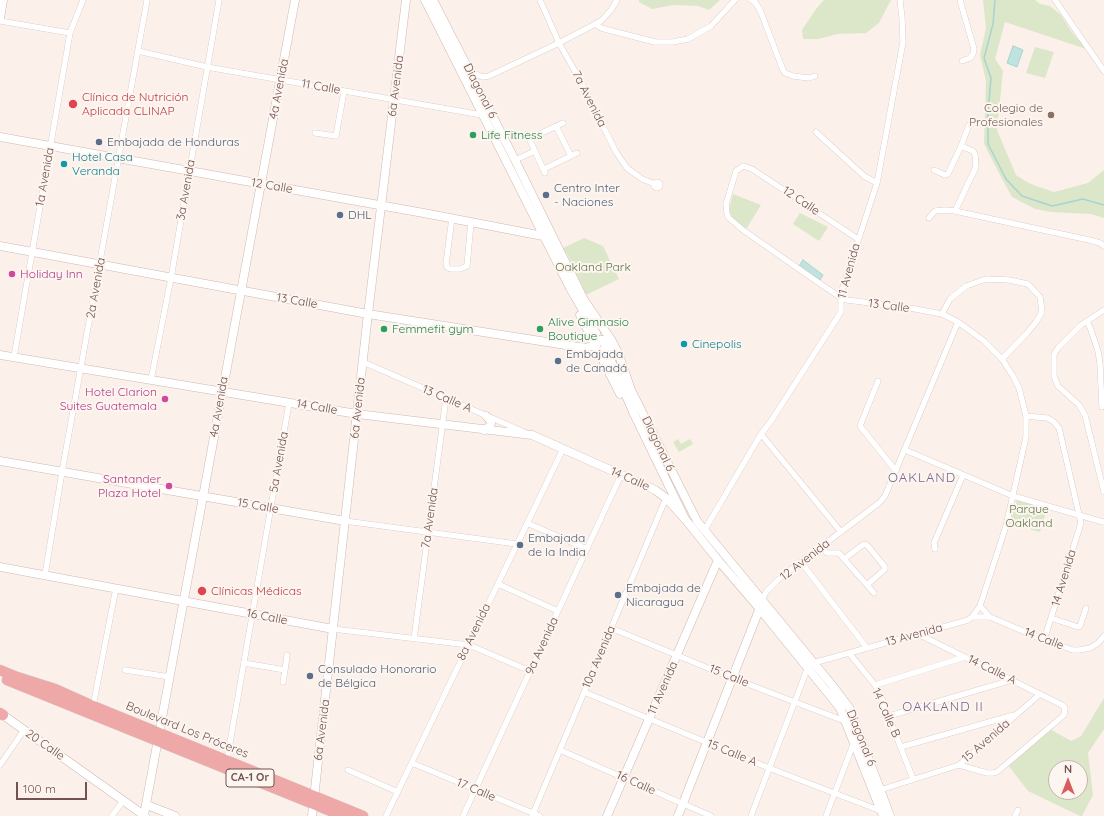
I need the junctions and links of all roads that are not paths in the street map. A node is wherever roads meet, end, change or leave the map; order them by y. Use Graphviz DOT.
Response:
graph roads {
  1 [pos="3,0"];
  2 [pos="83,0"];
  3 [pos="147,0"];
  4 [pos="219,0"];
  5 [pos="295,0"];
  6 [pos="406,0"];
  7 [pos="425,0"];
  8 [pos="433,0"];
  9 [pos="438,0"];
  10 [pos="540,0"];
  11 [pos="617,0"];
  12 [pos="735,0"];
  13 [pos="751,0"];
  14 [pos="900,0"];
  15 [pos="960,0"];
  16 [pos="1055,0"];
  17 [pos="0,18"];
  18 [pos="0,21"];
  19 [pos="595,24"];
  20 [pos="70,33"];
  21 [pos="559,43"];
  22 [pos="459,49"];
  23 [pos="138,51"];
  24 [pos="962,61"];
  25 [pos="207,67"];
  26 [pos="1104,71"];
  27 [pos="471,72"];
  28 [pos="815,76"];
  29 [pos="281,80"];
  30 [pos="344,91"];
  31 [pos="394,99"];
  32 [pos="482,115"];
  33 [pos="563,123"];
  34 [pos="969,125"];
  35 [pos="556,126"];
  36 [pos="816,132"];
  37 [pos="315,133"];
  38 [pos="0,137"];
  39 [pos="50,146"];
  40 [pos="961,146"];
  41 [pos="535,151"];
  42 [pos="577,153"];
  43 [pos="571,156"];
  44 [pos="119,159"];
  45 [pos="515,160"];
  46 [pos="934,170"];
  47 [pos="189,171"];
  48 [pos="877,183"];
  49 [pos="260,184"];
  50 [pos="654,184"];
  51 [pos="536,203"];
  52 [pos="381,206"];
  53 [pos="955,211"];
  54 [pos="726,214"];
  55 [pos="452,218"];
  56 [pos="535,218"];
  57 [pos="929,218"];
  58 [pos="472,222"];
  59 [pos="523,231"];
  60 [pos="543,236"];
  61 [pos="858,239"];
  62 [pos="0,246"];
  63 [pos="1104,246"];
  64 [pos="32,252"];
  65 [pos="100,264"];
  66 [pos="171,278"];
  67 [pos="240,290"];
  68 [pos="840,298"];
  69 [pos="1104,310"];
  70 [pos="368,314"];
  71 [pos="942,314"];
  72 [pos="1087,321"];
  73 [pos="958,322"];
  74 [pos="595,338"];
  75 [pos="605,347"];
  76 [pos="0,354"];
  77 [pos="14,357"];
  78 [pos="1002,359"];
  79 [pos="363,362"];
  80 [pos="81,368"];
  81 [pos="151,380"];
  82 [pos="878,381"];
  83 [pos="628,382"];
  84 [pos="222,391"];
  85 [pos="446,398"];
  86 [pos="289,403"];
  87 [pos="1102,407"];
  88 [pos="357,414"];
  89 [pos="634,414"];
  90 [pos="486,416"];
  91 [pos="1026,416"];
  92 [pos="443,424"];
  93 [pos="484,430"];
  94 [pos="512,430"];
  95 [pos="761,434"];
  96 [pos="562,449"];
  97 [pos="905,450"];
  98 [pos="0,461"];
  99 [pos="896,471"];
  100 [pos="62,472"];
  101 [pos="621,475"];
  102 [pos="963,475"];
  103 [pos="1104,492"];
  104 [pos="1013,496"];
  105 [pos="203,497"];
  106 [pos="666,498"];
  107 [pos="271,509"];
  108 [pos="1079,515"];
  109 [pos="685,519"];
  110 [pos="345,521"];
  111 [pos="1104,522"];
  112 [pos="527,523"];
  113 [pos="704,531"];
  114 [pos="428,532"];
  115 [pos="841,532"];
  116 [pos="517,544"];
  117 [pos="820,547"];
  118 [pos="587,549"];
  119 [pos="935,549"];
  120 [pos="844,559"];
  121 [pos="718,560"];
  122 [pos="801,562"];
  123 [pos="0,567"];
  124 [pos="45,575"];
  125 [pos="498,584"];
  126 [pos="867,585"];
  127 [pos="116,588"];
  128 [pos="874,594"];
  129 [pos="184,601"];
  130 [pos="761,605"];
  131 [pos="980,606"];
  132 [pos="1086,608"];
  133 [pos="558,611"];
  134 [pos="252,614"];
  135 [pos="972,617"];
  136 [pos="990,617"];
  137 [pos="1051,618"];
  138 [pos="611,628"];
  139 [pos="333,629"];
  140 [pos="918,634"];
  141 [pos="1104,636"];
  142 [pos="414,639"];
  143 [pos="1044,640"];
  144 [pos="468,645"];
  145 [pos="868,648"];
  146 [pos="849,653"];
  147 [pos="287,655"];
  148 [pos="677,655"];
  149 [pos="965,657"];
  150 [pos="0,663"];
  151 [pos="244,663"];
  152 [pos="811,665"];
  153 [pos="0,670"];
  154 [pos="125,670"];
  155 [pos="284,670"];
  156 [pos="530,671"];
  157 [pos="0,677"];
  158 [pos="170,677"];
  159 [pos="732,678"];
  160 [pos="1012,680"];
  161 [pos="283,682"];
  162 [pos="0,683"];
  163 [pos="875,686"];
  164 [pos="55,689"];
  165 [pos="30,690"];
  166 [pos="584,692"];
  167 [pos="1040,694"];
  168 [pos="795,702"];
  169 [pos="93,706"];
  170 [pos="1,714"];
  171 [pos="1016,715"];
  172 [pos="889,716"];
  173 [pos="649,719"];
  174 [pos="847,723"];
  175 [pos="24,730"];
  176 [pos="158,738"];
  177 [pos="854,741"];
  178 [pos="707,743"];
  179 [pos="901,747"];
  180 [pos="560,750"];
  181 [pos="227,760"];
  182 [pos="412,763"];
  183 [pos="0,765"];
  184 [pos="959,765"];
  185 [pos="769,768"];
  186 [pos="348,770"];
  187 [pos="624,777"];
  188 [pos="913,779"];
  189 [pos="475,790"];
  190 [pos="880,790"];
  191 [pos="398,792"];
  192 [pos="834,794"];
  193 [pos="313,799"];
  194 [pos="123,801"];
  195 [pos="682,804"];
  196 [pos="147,805"];
  197 [pos="882,813"];
  198 [pos="533,815"];
  199 [pos="112,816"];
  200 [pos="144,816"];
  201 [pos="174,816"];
  202 [pos="312,816"];
  203 [pos="343,816"];
  204 [pos="363,816"];
  205 [pos="386,816"];
  206 [pos="463,816"];
  207 [pos="540,816"];
  208 [pos="607,816"];
  209 [pos="678,816"];
  210 [pos="711,816"];
  211 [pos="751,816"];
  212 [pos="826,816"];
  213 [pos="890,816"];
  1 -- 17 [label="street"];
  2 -- 20 [label="street, 1a Avenida"];
  3 -- 23 [label="street, 2a Avenida"];
  4 -- 25 [label="street, 3a Avenida"];
  5 -- 29 [label="street, 4a Avenida"];
  6 -- 31 [label="street, 6a Avenida"];
  7 -- 32 [label="street, Diagonal 6"];
  8 -- 22 [label="street"];
  9 -- 22 [label="street"];
  10 -- 21 [label="street, 7a Avenida"];
  11 -- 19 [label="street"];
  12 -- 19 [label="street"];
  13 -- 28 [label="street"];
  14 -- 48 [label="street, 11 Avenida"];
  15 -- 24 [label="street"];
  16 -- 26 [label="street"];
  18 -- 20 [label="street"];
  19 -- 21 [label="street"];
  20 -- 39 [label="street, 1a Avenida"];
  21 -- 27 [label="street"];
  21 -- 50 [label="street, 7a Avenida"];
  22 -- 27 [label="street, Diagonal 6"];
  23 -- 25 [label="street, 11 Calle"];
  23 -- 44 [label="street, 2a Avenida"];
  25 -- 29 [label="street, 11 Calle"];
  25 -- 47 [label="street, 3a Avenida"];
  27 -- 45 [label="street, Diagonal 6"];
  29 -- 30 [label="street, 11 Calle"];
  29 -- 49 [label="street, 4a Avenida"];
  30 -- 31 [label="street, 11 Calle"];
  30 -- 37 [label="street"];
  31 -- 32 [label="street, 11 Calle"];
  31 -- 52 [label="street, 6a Avenida"];
  32 -- 56 [label="street, Diagonal 6"];
  33 -- 35 [label="street"];
  34 -- 40 [label="street"];
  35 -- 41 [label="street"];
  35 -- 43 [label="street"];
  36 -- 48 [label="street"];
  38 -- 39 [label="street, 12 Calle"];
  39 -- 44 [label="street, 12 Calle"];
  39 -- 64 [label="street, 1a Avenida"];
  40 -- 46 [label="street"];
  40 -- 53 [label="street"];
  41 -- 43 [label="street"];
  41 -- 45 [label="street"];
  42 -- 43 [label="street"];
  44 -- 47 [label="street, 12 Calle"];
  44 -- 65 [label="street, 2a Avenida"];
  45 -- 51 [label="street, Diagonal 6"];
  47 -- 49 [label="street, 12 Calle"];
  47 -- 66 [label="street, 3a Avenida"];
  48 -- 61 [label="street, 11 Avenida"];
  49 -- 52 [label="street, 12 Calle"];
  49 -- 67 [label="street, 4a Avenida"];
  51 -- 56 [label="street"];
  51 -- 83 [label="street, Diagonal 6"];
  52 -- 55 [label="street, 12 Calle"];
  52 -- 70 [label="street, 6a Avenida"];
  53 -- 57 [label="street"];
  53 -- 63 [label="street"];
  54 -- 61 [label="street, 12 Calle"];
  54 -- 68 [label="street, 13 Calle"];
  55 -- 58 [label="street, 12 Calle"];
  55 -- 58 [label="street"];
  56 -- 59 [label="street"];
  56 -- 60 [label="street, Diagonal 6"];
  58 -- 59 [label="street, 12 Calle"];
  59 -- 60 [label="street, 12 Calle"];
  60 -- 74 [label="street, Diagonal 6"];
  61 -- 68 [label="street, 11 Avenida"];
  62 -- 64 [label="street, 13 Calle"];
  64 -- 65 [label="street, 13 Calle"];
  64 -- 77 [label="street, 1a Avenida"];
  65 -- 66 [label="street, 13 Calle"];
  65 -- 80 [label="street, 2a Avenida"];
  66 -- 67 [label="street, 13 Calle"];
  66 -- 81 [label="street, 3a Avenida"];
  67 -- 70 [label="street, 13 Calle"];
  67 -- 84 [label="street, 4a Avenida"];
  68 -- 71 [label="street, 13 Calle"];
  68 -- 95 [label="street, 11 Avenida"];
  69 -- 72 [label="street"];
  70 -- 74 [label="street, 13 Calle"];
  70 -- 79 [label="street, 6a Avenida"];
  71 -- 73 [label="street, 13 Calle"];
  71 -- 78 [label="street"];
  72 -- 87 [label="street"];
  72 -- 103 [label="street"];
  73 -- 78 [label="street, 13 Calle"];
  73 -- 97 [label="street, 12 Avenida"];
  74 -- 83 [label="street"];
  74 -- 89 [label="street, Diagonal 6"];
  75 -- 89 [label="street, Diagonal 6"];
  76 -- 77 [label="street, 14 Calle"];
  77 -- 80 [label="street, 14 Calle"];
  78 -- 91 [label="street, 13 Calle"];
  79 -- 85 [label="street, 13 Calle A"];
  79 -- 88 [label="street, 6a Avenida"];
  80 -- 81 [label="street, 14 Calle"];
  80 -- 100 [label="street, 2a Avenida"];
  81 -- 84 [label="street, 14 Calle"];
  82 -- 99 [label="street"];
  83 -- 113 [label="street, Diagonal 6"];
  84 -- 86 [label="street, 14 Calle"];
  84 -- 105 [label="street, 4a Avenida"];
  85 -- 90 [label="street, 13 Calle A"];
  85 -- 92 [label="street, 7a Avenida"];
  86 -- 88 [label="street, 14 Calle"];
  86 -- 107 [label="street, 5a Avenida"];
  88 -- 92 [label="street, 14 Calle"];
  88 -- 110 [label="street, 6a Avenida"];
  89 -- 109 [label="street, Diagonal 6"];
  90 -- 93 [label="street"];
  90 -- 94 [label="street, 13 Calle A"];
  91 -- 104 [label="street"];
  91 -- 108 [label="street, 14 Avenida"];
  92 -- 93 [label="street, 14 Calle"];
  92 -- 114 [label="street, 7a Avenida"];
  93 -- 94 [label="street, 14 Calle"];
  94 -- 96 [label="street, 14 Calle"];
  95 -- 113 [label="street, 11 Avenida"];
  95 -- 115 [label="street"];
  96 -- 101 [label="street, 14 Calle"];
  96 -- 112 [label="street, 8a Avenida"];
  97 -- 99 [label="street, 12 Avenida"];
  97 -- 102 [label="street"];
  98 -- 100 [label="street, 15 Calle"];
  99 -- 115 [label="street, 12 Avenida"];
  100 -- 105 [label="street, 15 Calle"];
  100 -- 124 [label="street, 2a Avenida"];
  101 -- 106 [label="street, 14 Calle"];
  101 -- 118 [label="street, 9a Avenida"];
  102 -- 104 [label="street"];
  102 -- 119 [label="street"];
  104 -- 108 [label="street"];
  104 -- 131 [label="street"];
  105 -- 107 [label="street, 15 Calle"];
  105 -- 129 [label="street, 4a Avenida"];
  106 -- 109 [label="street, 14 Calle"];
  106 -- 138 [label="street, 10a Avenida"];
  107 -- 110 [label="street, 15 Calle"];
  107 -- 134 [label="street, 5a Avenida"];
  108 -- 111 [label="street"];
  108 -- 137 [label="street, 14 Avenida"];
  109 -- 121 [label="street, Diagonal 6"];
  110 -- 114 [label="street, 15 Calle"];
  110 -- 139 [label="street, 6a Avenida"];
  112 -- 116 [label="street, 8a Avenida"];
  112 -- 118 [label="street"];
  113 -- 130 [label="street, Diagonal 6"];
  114 -- 116 [label="street, 15 Calle"];
  114 -- 142 [label="street, 7a Avenida"];
  115 -- 117 [label="street, 12 Avenida"];
  116 -- 125 [label="street, 8a Avenida"];
  117 -- 120 [label="street"];
  117 -- 122 [label="street, 12 Avenida"];
  118 -- 133 [label="street, 9a Avenida"];
  120 -- 126 [label="street"];
  120 -- 126 [label="street"];
  121 -- 130 [label="street, Diagonal 6"];
  121 -- 148 [label="street, 11 Avenida"];
  122 -- 130 [label="street, 12 Avenida"];
  122 -- 145 [label="street"];
  123 -- 124 [label="street, 16 Calle"];
  124 -- 127 [label="street, 16 Calle"];
  125 -- 133 [label="street"];
  125 -- 144 [label="street, 8a Avenida"];
  126 -- 128 [label="street"];
  127 -- 129 [label="street, 16 Calle"];
  127 -- 169 [label="street"];
  129 -- 134 [label="street, 16 Calle"];
  129 -- 158 [label="street, 4a Avenida"];
  130 -- 152 [label="street, Diagonal 6"];
  130 -- 159 [label="street, 12 Avenida"];
  131 -- 135 [label="street"];
  131 -- 136 [label="street, 14 Calle"];
  132 -- 137 [label="street"];
  133 -- 156 [label="street, 9a Avenida"];
  134 -- 139 [label="street, 16 Calle"];
  134 -- 151 [label="street, 5a Avenida"];
  135 -- 136 [label="street, 14 Calle"];
  135 -- 140 [label="street, 13 Avenida"];
  136 -- 143 [label="street, 14 Calle"];
  137 -- 143 [label="street, 14 Avenida"];
  138 -- 148 [label="street, 15 Calle"];
  138 -- 166 [label="street, 10a Avenida"];
  139 -- 142 [label="street, 16 Calle"];
  139 -- 193 [label="street, 6a Avenida"];
  140 -- 145 [label="street, 13 Avenida"];
  140 -- 149 [label="street, 14 Calle A"];
  141 -- 143 [label="street, 14 Calle"];
  142 -- 144 [label="street, 16 Calle"];
  144 -- 156 [label="street, 16 Calle"];
  144 -- 182 [label="street, 8a Avenida"];
  145 -- 146 [label="street, 13 Avenida"];
  146 -- 152 [label="street, 13 Avenida"];
  146 -- 163 [label="street, 14 Calle B"];
  147 -- 155 [label="street"];
  148 -- 159 [label="street, 15 Calle"];
  148 -- 173 [label="street, 11 Avenida"];
  149 -- 160 [label="street, 14 Calle A"];
  149 -- 163 [label="street"];
  150 -- 164 [label="highway"];
  151 -- 155 [label="street"];
  151 -- 181 [label="street, 5a Avenida"];
  152 -- 168 [label="street"];
  152 -- 174 [label="street, Diagonal 6"];
  152 -- 190 [label="street, Diagonal 6"];
  153 -- 164 [label="highway, Boulevard Los Próceres / CA-1 Or"];
  154 -- 158 [label="street"];
  155 -- 161 [label="street"];
  156 -- 189 [label="street, 9a Avenida"];
  157 -- 165 [label="highway, Boulevard Los Próceres / CA-1 Or"];
  158 -- 176 [label="street, 4a Avenida"];
  159 -- 168 [label="street, 15 Calle"];
  159 -- 178 [label="street, 12 Avenida"];
  160 -- 167 [label="street, 14 Calle A"];
  160 -- 172 [label="street"];
  162 -- 165 [label="highway"];
  163 -- 172 [label="street, 14 Calle B"];
  164 -- 169 [label="highway, Boulevard Los Próceres / CA-1 Or"];
  165 -- 176 [label="highway, Boulevard Los Próceres / CA-1 Or"];
  166 -- 173 [label="street, 15 Calle A"];
  166 -- 180 [label="street, 10a Avenida"];
  167 -- 171 [label="street, 15 Avenida"];
  167 -- 184 [label="street, 14 Calle A"];
  168 -- 174 [label="street, 15 Calle"];
  168 -- 185 [label="street"];
  169 -- 176 [label="highway, Boulevard Los Próceres / CA-1 Or"];
  170 -- 175 [label="street, 20 Calle"];
  171 -- 179 [label="street"];
  171 -- 184 [label="street, 15 Avenida"];
  172 -- 179 [label="street, 14 Calle B"];
  173 -- 178 [label="street, 15 Calle A"];
  173 -- 187 [label="street, 11 Avenida"];
  174 -- 177 [label="street, Diagonal 6"];
  175 -- 183 [label="street"];
  175 -- 194 [label="street, 20 Calle"];
  176 -- 181 [label="highway, Boulevard Los Próceres / CA-1 Or"];
  176 -- 193 [label="highway, Boulevard Los Próceres / CA-1 Or"];
  176 -- 196 [label="street, 4a Avenida"];
  177 -- 192 [label="street"];
  177 -- 197 [label="street, Diagonal 6"];
  178 -- 185 [label="street, 15 Calle A"];
  178 -- 195 [label="street, 12 Avenida"];
  179 -- 188 [label="street, 14 Calle B"];
  180 -- 187 [label="street, 16 Calle"];
  180 -- 198 [label="street, 10a Avenida"];
  181 -- 193 [label="highway, Boulevard Los Próceres / CA-1 Or"];
  182 -- 189 [label="street, 17 Calle"];
  182 -- 191 [label="street, 8a Avenida"];
  184 -- 188 [label="street, 15 Avenida"];
  185 -- 192 [label="street, 15 Calle A"];
  185 -- 211 [label="street"];
  186 -- 191 [label="street"];
  187 -- 195 [label="street, 16 Calle"];
  187 -- 208 [label="street, 11 Avenida"];
  188 -- 190 [label="street, 15 Avenida"];
  189 -- 198 [label="street, 17 Calle"];
  189 -- 206 [label="street, 9a Avenida"];
  190 -- 213 [label="street, Diagonal 6"];
  191 -- 205 [label="street, 8a Avenida"];
  192 -- 197 [label="street, 15 Calle A"];
  192 -- 212 [label="street"];
  193 -- 202 [label="street, 6a Avenida"];
  193 -- 203 [label="highway, Boulevard Los Próceres / CA-1 Or"];
  193 -- 204 [label="highway, Boulevard Los Próceres / CA-1 Or"];
  194 -- 199 [label="street"];
  194 -- 200 [label="street, 20 Calle"];
  195 -- 209 [label="street, 12 Avenida"];
  195 -- 210 [label="street, 16 Calle"];
  196 -- 200 [label="street, 4a Avenida"];
  196 -- 201 [label="street"];
  198 -- 207 [label="street, 17 Calle"];
}
